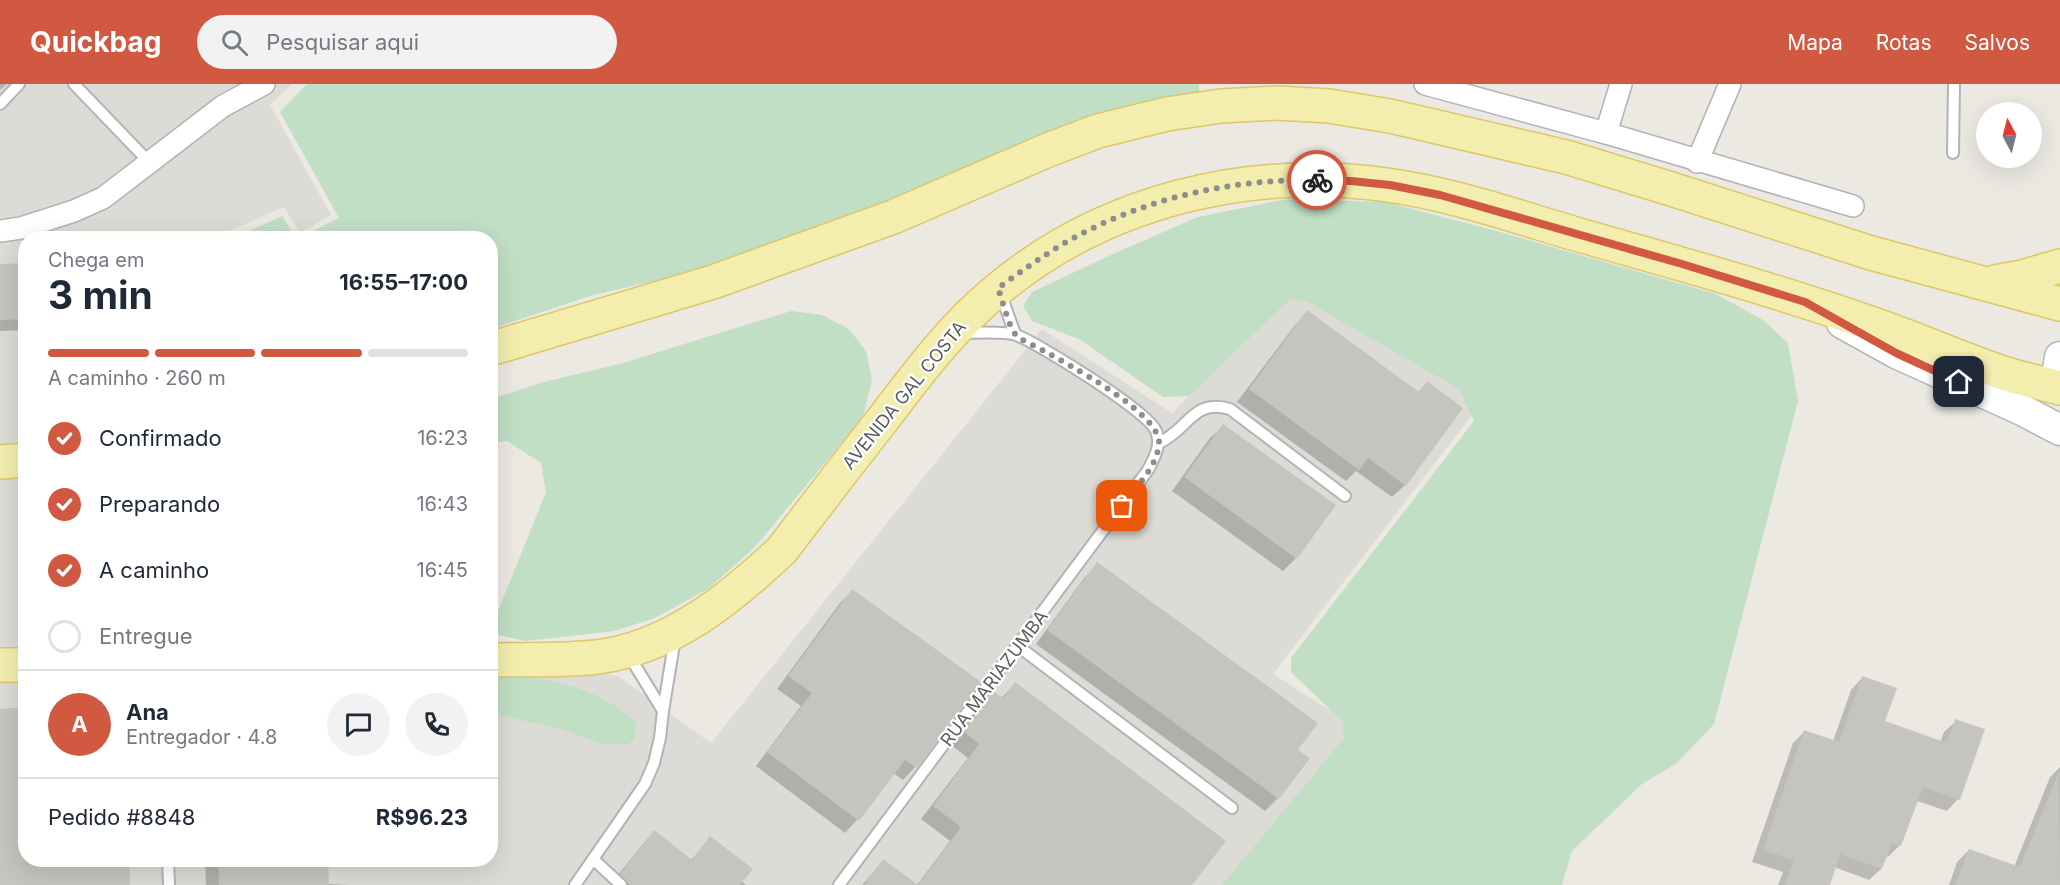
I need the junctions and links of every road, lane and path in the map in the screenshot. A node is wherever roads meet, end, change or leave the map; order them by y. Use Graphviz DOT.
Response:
graph roads {
  1 [pos="20,84"];
  2 [pos="74,84"];
  3 [pos="264,84"];
  4 [pos="1425,84"];
  5 [pos="1621,84"];
  6 [pos="1731,84"];
  7 [pos="1954,84"];
  8 [pos="0,104"];
  9 [pos="1606,133"];
  10 [pos="1953,153"];
  11 [pos="150,162"];
  12 [pos="1697,162"];
  13 [pos="1853,207"];
  14 [pos="0,231"];
  15 [pos="2060,266"];
  16 [pos="1987,283"];
  17 [pos="998,288"];
  18 [pos="1805,302"];
  19 [pos="2060,304"];
  20 [pos="952,333"];
  21 [pos="1015,334"];
  22 [pos="498,346"];
  23 [pos="2060,357"];
  24 [pos="2060,388"];
  25 [pos="2060,430"];
  26 [pos="1159,443"];
  27 [pos="18,461"];
  28 [pos="0,462"];
  29 [pos="1345,496"];
  30 [pos="677,631"];
  31 [pos="1018,646"];
  32 [pos="626,651"];
  33 [pos="498,660"];
  34 [pos="0,665"];
  35 [pos="18,665"];
  36 [pos="663,711"];
  37 [pos="1232,807"];
  38 [pos="593,859"];
  39 [pos="169,867"];
  40 [pos="170,885"];
  41 [pos="575,885"];
  42 [pos="621,885"];
  43 [pos="839,885"];
  1 -- 8 [label="lane"];
  2 -- 11 [label="lane"];
  3 -- 11 [label="street"];
  4 -- 9 [label="street"];
  5 -- 9 [label="street"];
  6 -- 12 [label="street"];
  7 -- 10 [label="lane"];
  9 -- 12 [label="street"];
  11 -- 14 [label="street"];
  12 -- 13 [label="street"];
  15 -- 16 [label="main road"];
  16 -- 19 [label="main road"];
  16 -- 22 [label="main road"];
  17 -- 18 [label="main road, AVENIDA GAL COSTA"];
  17 -- 20 [label="main road, AVENIDA GAL COSTA"];
  17 -- 21 [label="lane"];
  18 -- 24 [label="main road"];
  18 -- 25 [label="main road, AVENIDA GAL COSTA"];
  20 -- 21 [label="lane"];
  20 -- 30 [label="main road, AVENIDA GAL COSTA"];
  21 -- 26 [label="lane"];
  23 -- 24 [label="main road"];
  26 -- 29 [label="lane"];
  26 -- 31 [label="lane, RUA MARIAZUMBA"];
  27 -- 28 [label="main road"];
  30 -- 32 [label="main road, AVENIDA GAL COSTA"];
  30 -- 36 [label="lane"];
  31 -- 37 [label="lane"];
  31 -- 43 [label="lane, RUA MARIAZUMBA"];
  32 -- 33 [label="main road, AVENIDA GAL COSTA"];
  32 -- 36 [label="lane"];
  34 -- 35 [label="main road"];
  36 -- 38 [label="lane"];
  38 -- 41 [label="lane"];
  38 -- 42 [label="lane"];
  39 -- 40 [label="lane"];
}
